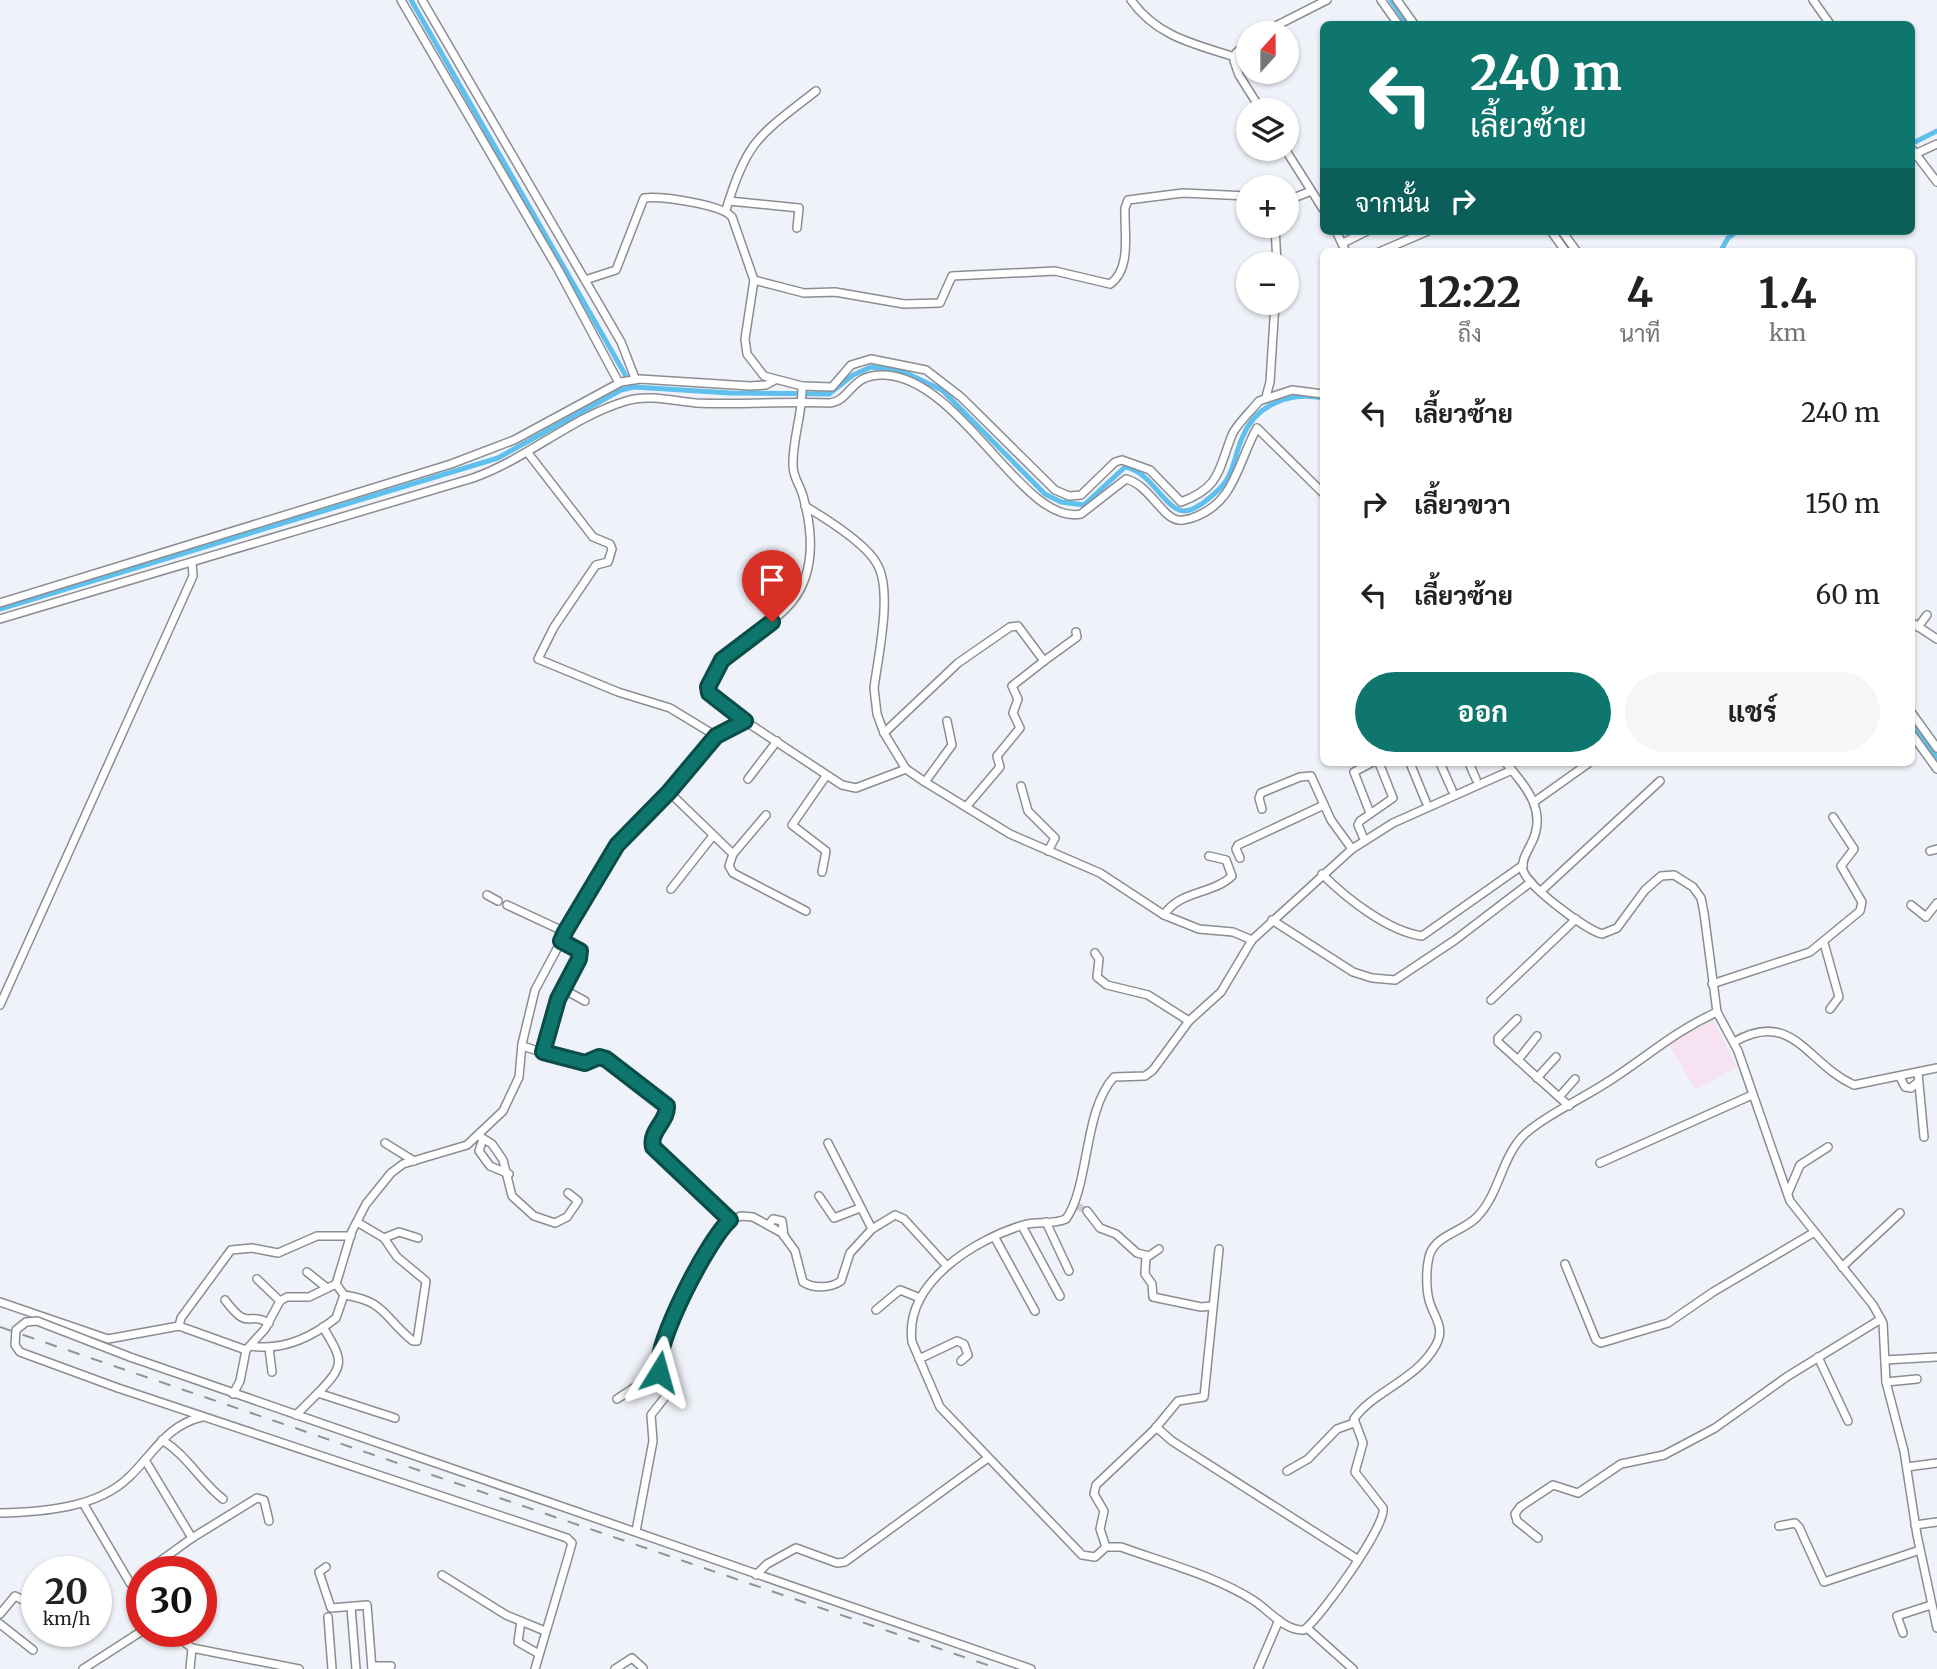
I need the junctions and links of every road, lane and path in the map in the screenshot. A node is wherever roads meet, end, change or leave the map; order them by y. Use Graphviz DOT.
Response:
graph roads {
  1 [pos="401,0"];
  2 [pos="422,0"];
  3 [pos="1131,0"];
  4 [pos="1302,0"];
  5 [pos="1327,0"];
  6 [pos="1381,0"];
  7 [pos="1397,0"];
  8 [pos="1813,0"];
  9 [pos="1311,8"];
  10 [pos="1286,21"];
  11 [pos="1396,21"];
  12 [pos="1412,21"];
  13 [pos="1828,21"];
  14 [pos="1235,57"];
  15 [pos="816,91"];
  16 [pos="1253,98"];
  17 [pos="1937,144"];
  18 [pos="1915,150"];
  19 [pos="1915,154"];
  20 [pos="1292,161"];
  21 [pos="1937,182"];
  22 [pos="1311,191"];
  23 [pos="1236,195"];
  24 [pos="1299,196"];
  25 [pos="729,201"];
  26 [pos="1320,204"];
  27 [pos="726,210"];
  28 [pos="797,228"];
  29 [pos="1338,235"];
  30 [pos="1359,235"];
  31 [pos="1418,235"];
  32 [pos="1343,243"];
  33 [pos="1345,248"];
  34 [pos="1388,248"];
  35 [pos="585,280"];
  36 [pos="754,280"];
  37 [pos="1274,315"];
  38 [pos="634,379"];
  39 [pos="775,380"];
  40 [pos="620,382"];
  41 [pos="802,388"];
  42 [pos="1320,394"];
  43 [pos="1266,397"];
  44 [pos="803,400"];
  45 [pos="1253,423"];
  46 [pos="528,453"];
  47 [pos="1320,490"];
  48 [pos="805,506"];
  49 [pos="192,562"];
  50 [pos="0,603"];
  51 [pos="1927,615"];
  52 [pos="0,619"];
  53 [pos="1915,624"];
  54 [pos="1076,632"];
  55 [pos="1937,639"];
  56 [pos="1044,661"];
  57 [pos="1915,718"];
  58 [pos="745,721"];
  59 [pos="947,721"];
  60 [pos="884,733"];
  61 [pos="716,736"];
  62 [pos="1915,739"];
  63 [pos="776,741"];
  64 [pos="1937,748"];
  65 [pos="1365,766"];
  66 [pos="1380,766"];
  67 [pos="1411,766"];
  68 [pos="1441,766"];
  69 [pos="1470,766"];
  70 [pos="1509,766"];
  71 [pos="1585,766"];
  72 [pos="906,769"];
  73 [pos="1937,769"];
  74 [pos="1512,770"];
  75 [pos="826,776"];
  76 [pos="748,779"];
  77 [pos="1476,779"];
  78 [pos="1660,781"];
  79 [pos="925,782"];
  80 [pos="1021,786"];
  81 [pos="1452,790"];
  82 [pos="669,792"];
  83 [pos="1426,802"];
  84 [pos="1534,802"];
  85 [pos="1324,805"];
  86 [pos="966,807"];
  87 [pos="1262,809"];
  88 [pos="1370,813"];
  89 [pos="766,815"];
  90 [pos="1832,817"];
  91 [pos="712,837"];
  92 [pos="1364,839"];
  93 [pos="1352,849"];
  94 [pos="1048,851"];
  95 [pos="733,854"];
  96 [pos="1209,856"];
  97 [pos="1240,858"];
  98 [pos="1523,865"];
  99 [pos="822,872"];
  100 [pos="1322,874"];
  101 [pos="1531,882"];
  102 [pos="671,890"];
  103 [pos="1541,891"];
  104 [pos="487,895"];
  105 [pos="498,901"];
  106 [pos="1937,903"];
  107 [pos="507,905"];
  108 [pos="1911,905"];
  109 [pos="806,911"];
  110 [pos="1164,915"];
  111 [pos="1576,919"];
  112 [pos="1272,920"];
  113 [pos="565,932"];
  114 [pos="1252,940"];
  115 [pos="561,941"];
  116 [pos="1824,943"];
  117 [pos="1095,953"];
  118 [pos="1712,984"];
  119 [pos="563,989"];
  120 [pos="1491,1000"];
  121 [pos="585,1001"];
  122 [pos="0,1005"];
  123 [pos="1830,1009"];
  124 [pos="1717,1012"];
  125 [pos="1517,1019"];
  126 [pos="1189,1021"];
  127 [pos="1537,1036"];
  128 [pos="1734,1042"];
  129 [pos="522,1046"];
  130 [pos="543,1052"];
  131 [pos="1556,1057"];
  132 [pos="1517,1060"];
  133 [pos="1937,1068"];
  134 [pos="1918,1073"];
  135 [pos="1900,1077"];
  136 [pos="1537,1078"];
  137 [pos="1575,1079"];
  138 [pos="1918,1082"];
  139 [pos="1752,1095"];
  140 [pos="1559,1097"];
  141 [pos="1569,1106"];
  142 [pos="481,1137"];
  143 [pos="1924,1137"];
  144 [pos="385,1143"];
  145 [pos="828,1143"];
  146 [pos="1828,1147"];
  147 [pos="414,1161"];
  148 [pos="1600,1163"];
  149 [pos="509,1174"];
  150 [pos="568,1193"];
  151 [pos="1788,1193"];
  152 [pos="819,1196"];
  153 [pos="860,1208"];
  154 [pos="1087,1211"];
  155 [pos="1900,1213"];
  156 [pos="730,1220"];
  157 [pos="357,1222"];
  158 [pos="1046,1222"];
  159 [pos="1022,1226"];
  160 [pos="872,1229"];
  161 [pos="1813,1233"];
  162 [pos="351,1236"];
  163 [pos="383,1237"];
  164 [pos="418,1238"];
  165 [pos="995,1238"];
  166 [pos="1159,1249"];
  167 [pos="1219,1250"];
  168 [pos="1146,1256"];
  169 [pos="1565,1264"];
  170 [pos="946,1265"];
  171 [pos="1842,1267"];
  172 [pos="1069,1271"];
  173 [pos="307,1272"];
  174 [pos="257,1279"];
  175 [pos="336,1284"];
  176 [pos="327,1288"];
  177 [pos="344,1294"];
  178 [pos="1060,1296"];
  179 [pos="920,1298"];
  180 [pos="225,1300"];
  181 [pos="280,1301"];
  182 [pos="0,1302"];
  183 [pos="1212,1306"];
  184 [pos="876,1310"];
  185 [pos="1035,1311"];
  186 [pos="1881,1319"];
  187 [pos="269,1323"];
  188 [pos="179,1326"];
  189 [pos="323,1327"];
  190 [pos="248,1348"];
  191 [pos="269,1348"];
  192 [pos="1818,1357"];
  193 [pos="1937,1357"];
  194 [pos="919,1359"];
  195 [pos="1885,1360"];
  196 [pos="961,1361"];
  197 [pos="272,1372"];
  198 [pos="659,1372"];
  199 [pos="1917,1379"];
  200 [pos="1886,1382"];
  201 [pos="317,1392"];
  202 [pos="233,1394"];
  203 [pos="617,1399"];
  204 [pos="296,1415"];
  205 [pos="202,1417"];
  206 [pos="396,1418"];
  207 [pos="1848,1421"];
  208 [pos="1354,1423"];
  209 [pos="1156,1427"];
  210 [pos="162,1440"];
  211 [pos="988,1458"];
  212 [pos="145,1460"];
  213 [pos="1937,1464"];
  214 [pos="1907,1467"];
  215 [pos="1287,1471"];
  216 [pos="223,1499"];
  217 [pos="83,1503"];
  218 [pos="0,1513"];
  219 [pos="269,1521"];
  220 [pos="1937,1522"];
  221 [pos="1915,1525"];
  222 [pos="1779,1526"];
  223 [pos="636,1531"];
  224 [pos="191,1538"];
  225 [pos="1538,1538"];
  226 [pos="1106,1547"];
  227 [pos="1920,1550"];
  228 [pos="167,1556"];
  229 [pos="1357,1559"];
  230 [pos="326,1567"];
  231 [pos="442,1575"];
  232 [pos="756,1575"];
  233 [pos="126,1576"];
  234 [pos="1933,1595"];
  235 [pos="21,1599"];
  236 [pos="1931,1605"];
  237 [pos="351,1606"];
  238 [pos="0,1614"];
  239 [pos="328,1616"];
  240 [pos="1279,1620"];
  241 [pos="521,1621"];
  242 [pos="0,1624"];
  243 [pos="1307,1628"];
  244 [pos="1937,1628"];
  245 [pos="545,1631"];
  246 [pos="1903,1633"];
  247 [pos="126,1641"];
  248 [pos="192,1648"];
  249 [pos="33,1650"];
  250 [pos="539,1654"];
  251 [pos="391,1665"];
  252 [pos="372,1668"];
  253 [pos="643,1668"];
  254 [pos="83,1669"];
  255 [pos="190,1669"];
  256 [pos="299,1669"];
  257 [pos="332,1669"];
  258 [pos="356,1669"];
  259 [pos="535,1669"];
  260 [pos="615,1669"];
  261 [pos="1031,1669"];
  262 [pos="1258,1669"];
  263 [pos="1353,1669"];
  1 -- 40 [label="street"];
  2 -- 35 [label="street"];
  3 -- 14 [label="street"];
  4 -- 9 [label="street"];
  5 -- 9 [label="street"];
  6 -- 11 [label="street"];
  7 -- 12 [label="street"];
  8 -- 13 [label="street"];
  9 -- 10 [label="street"];
  14 -- 16 [label="street"];
  15 -- 25 [label="street"];
  17 -- 18 [label="street"];
  19 -- 21 [label="street"];
  20 -- 22 [label="street"];
  22 -- 24 [label="street"];
  22 -- 26 [label="street"];
  23 -- 36 [label="street"];
  25 -- 27 [label="street"];
  25 -- 28 [label="street"];
  27 -- 35 [label="street"];
  27 -- 36 [label="street"];
  29 -- 32 [label="street"];
  30 -- 32 [label="street"];
  31 -- 34 [label="street"];
  32 -- 33 [label="street"];
  35 -- 38 [label="street"];
  36 -- 39 [label="street"];
  37 -- 43 [label="street"];
  38 -- 39 [label="street"];
  38 -- 40 [label="street"];
  39 -- 41 [label="street"];
  40 -- 50 [label="street"];
  41 -- 44 [label="street"];
  41 -- 45 [label="street"];
  42 -- 43 [label="street"];
  43 -- 45 [label="street"];
  44 -- 45 [label="street"];
  44 -- 46 [label="street"];
  44 -- 48 [label="street"];
  45 -- 47 [label="street"];
  46 -- 49 [label="street"];
  46 -- 61 [label="street"];
  48 -- 58 [label="street"];
  48 -- 60 [label="street"];
  49 -- 52 [label="street"];
  49 -- 122 [label="street"];
  51 -- 53 [label="street"];
  53 -- 55 [label="street"];
  54 -- 56 [label="street"];
  56 -- 60 [label="street"];
  56 -- 86 [label="street"];
  57 -- 64 [label="street"];
  58 -- 61 [label="street"];
  58 -- 63 [label="street"];
  59 -- 79 [label="street"];
  60 -- 72 [label="street"];
  61 -- 82 [label="street"];
  62 -- 73 [label="street"];
  63 -- 75 [label="street"];
  63 -- 76 [label="street"];
  65 -- 88 [label="street"];
  66 -- 88 [label="street"];
  67 -- 83 [label="street"];
  68 -- 81 [label="street"];
  69 -- 77 [label="street"];
  70 -- 74 [label="street"];
  71 -- 84 [label="street"];
  72 -- 75 [label="street"];
  72 -- 79 [label="street"];
  74 -- 84 [label="street"];
  74 -- 92 [label="street"];
  75 -- 99 [label="street"];
  78 -- 103 [label="street"];
  79 -- 86 [label="street"];
  80 -- 94 [label="street"];
  82 -- 91 [label="street"];
  82 -- 113 [label="street"];
  84 -- 98 [label="street"];
  85 -- 87 [label="street"];
  85 -- 93 [label="street"];
  85 -- 97 [label="street"];
  86 -- 94 [label="street"];
  88 -- 92 [label="street"];
  89 -- 95 [label="street"];
  90 -- 116 [label="street"];
  91 -- 95 [label="street"];
  91 -- 102 [label="street"];
  92 -- 93 [label="street"];
  93 -- 100 [label="street"];
  94 -- 110 [label="street"];
  95 -- 109 [label="street"];
  96 -- 110 [label="street"];
  98 -- 100 [label="street"];
  98 -- 101 [label="street"];
  100 -- 112 [label="street"];
  101 -- 103 [label="street"];
  101 -- 112 [label="street"];
  103 -- 111 [label="street"];
  104 -- 105 [label="street"];
  106 -- 108 [label="street"];
  107 -- 113 [label="street"];
  110 -- 114 [label="street"];
  111 -- 118 [label="street"];
  111 -- 120 [label="street"];
  112 -- 114 [label="street"];
  113 -- 115 [label="street"];
  114 -- 126 [label="street"];
  115 -- 119 [label="street"];
  115 -- 129 [label="street"];
  116 -- 118 [label="street"];
  116 -- 123 [label="street"];
  117 -- 126 [label="street"];
  118 -- 124 [label="street"];
  119 -- 121 [label="street"];
  119 -- 130 [label="street"];
  124 -- 128 [label="street"];
  124 -- 141 [label="street"];
  125 -- 132 [label="street"];
  126 -- 158 [label="street"];
  127 -- 132 [label="street"];
  128 -- 135 [label="street"];
  128 -- 139 [label="street"];
  129 -- 130 [label="street"];
  129 -- 142 [label="street"];
  130 -- 156 [label="street"];
  131 -- 136 [label="street"];
  132 -- 136 [label="street"];
  133 -- 134 [label="street"];
  134 -- 135 [label="street"];
  134 -- 138 [label="street"];
  135 -- 138 [label="street"];
  136 -- 140 [label="street"];
  137 -- 140 [label="street"];
  138 -- 143 [label="street"];
  139 -- 148 [label="street"];
  139 -- 151 [label="street"];
  140 -- 141 [label="street"];
  141 -- 208 [label="street"];
  142 -- 147 [label="street"];
  142 -- 149 [label="street"];
  142 -- 149 [label="street"];
  144 -- 147 [label="street"];
  145 -- 153 [label="street"];
  146 -- 151 [label="street"];
  147 -- 157 [label="street"];
  149 -- 150 [label="street"];
  151 -- 161 [label="street"];
  152 -- 153 [label="street"];
  153 -- 160 [label="street"];
  154 -- 168 [label="street"];
  155 -- 171 [label="street"];
  156 -- 160 [label="street"];
  156 -- 198 [label="street"];
  157 -- 162 [label="street"];
  157 -- 163 [label="street"];
  158 -- 159 [label="street"];
  158 -- 172 [label="street"];
  159 -- 165 [label="street"];
  159 -- 178 [label="street"];
  160 -- 170 [label="street"];
  161 -- 169 [label="street"];
  161 -- 171 [label="street"];
  162 -- 175 [label="street"];
  162 -- 188 [label="street"];
  163 -- 164 [label="street"];
  163 -- 177 [label="street"];
  165 -- 170 [label="street"];
  165 -- 185 [label="street"];
  166 -- 168 [label="street"];
  167 -- 183 [label="street"];
  168 -- 183 [label="street"];
  170 -- 179 [label="street"];
  171 -- 186 [label="street"];
  173 -- 176 [label="street"];
  174 -- 181 [label="street"];
  175 -- 176 [label="street"];
  175 -- 177 [label="street"];
  176 -- 181 [label="street"];
  177 -- 189 [label="street"];
  179 -- 184 [label="street"];
  179 -- 194 [label="street"];
  180 -- 187 [label="street"];
  181 -- 187 [label="street"];
  182 -- 188 [label="street"];
  183 -- 209 [label="street"];
  186 -- 192 [label="street"];
  186 -- 195 [label="street"];
  187 -- 190 [label="street"];
  188 -- 190 [label="street"];
  189 -- 191 [label="street"];
  189 -- 201 [label="street"];
  190 -- 191 [label="street"];
  190 -- 202 [label="street"];
  191 -- 197 [label="street"];
  192 -- 207 [label="street"];
  192 -- 225 [label="street"];
  193 -- 195 [label="street"];
  194 -- 196 [label="street"];
  194 -- 211 [label="street"];
  195 -- 200 [label="street"];
  198 -- 203 [label="street"];
  198 -- 223 [label="street"];
  199 -- 200 [label="street"];
  200 -- 214 [label="street"];
  201 -- 204 [label="street"];
  201 -- 206 [label="street"];
  202 -- 204 [label="street"];
  202 -- 205 [label="street, bridge"];
  204 -- 223 [label="street"];
  205 -- 210 [label="street"];
  205 -- 245 [label="street"];
  208 -- 215 [label="street"];
  208 -- 229 [label="street"];
  209 -- 226 [label="street"];
  209 -- 229 [label="street"];
  210 -- 212 [label="street"];
  210 -- 216 [label="street"];
  211 -- 226 [label="street"];
  211 -- 232 [label="street"];
  212 -- 217 [label="street"];
  212 -- 224 [label="street"];
  213 -- 214 [label="street"];
  214 -- 221 [label="street"];
  217 -- 218 [label="street"];
  217 -- 233 [label="street"];
  219 -- 224 [label="street"];
  220 -- 221 [label="street"];
  221 -- 227 [label="street"];
  222 -- 227 [label="street"];
  223 -- 232 [label="street"];
  224 -- 228 [label="street"];
  226 -- 240 [label="street"];
  227 -- 234 [label="street"];
  229 -- 243 [label="street"];
  230 -- 237 [label="street"];
  231 -- 241 [label="street"];
  232 -- 261 [label="street"];
  234 -- 236 [label="street"];
  235 -- 238 [label="street"];
  236 -- 244 [label="street"];
  236 -- 246 [label="street"];
  237 -- 252 [label="street"];
  237 -- 258 [label="street"];
  239 -- 257 [label="street"];
  240 -- 243 [label="street"];
  240 -- 262 [label="street"];
  241 -- 245 [label="street"];
  241 -- 250 [label="street"];
  242 -- 249 [label="street"];
  243 -- 263 [label="street"];
  245 -- 250 [label="street"];
  247 -- 254 [label="street"];
  248 -- 255 [label="street"];
  248 -- 256 [label="street"];
  250 -- 259 [label="street"];
  251 -- 252 [label="street"];
  253 -- 260 [label="street"];
}
